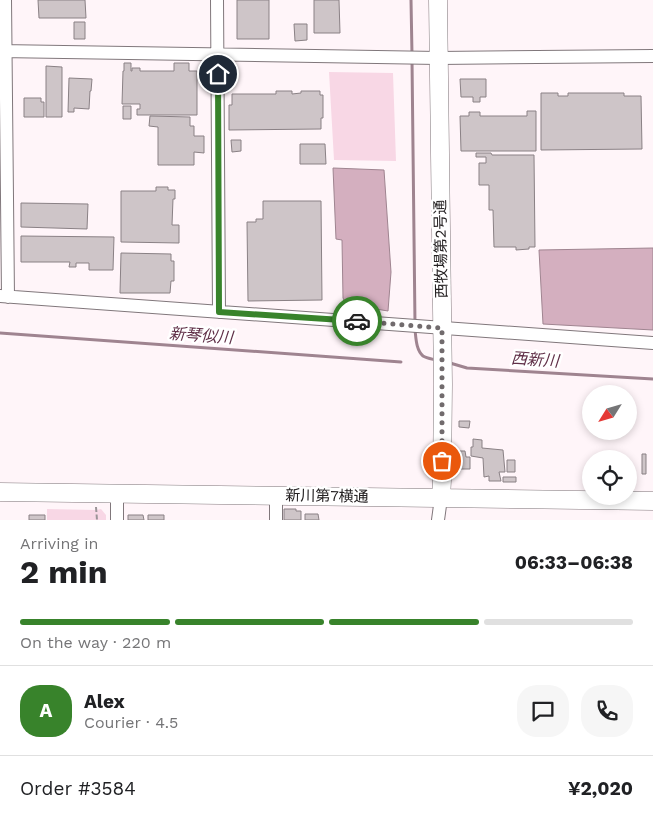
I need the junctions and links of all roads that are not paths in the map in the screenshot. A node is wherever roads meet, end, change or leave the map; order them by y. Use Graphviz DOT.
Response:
graph roads {
  1 [pos="5,0"];
  2 [pos="217,0"];
  3 [pos="438,0"];
  4 [pos="3,51"];
  5 [pos="218,55"];
  6 [pos="653,56"];
  7 [pos="438,58"];
  8 [pos="4,296"];
  9 [pos="219,312"];
  10 [pos="442,336"];
  11 [pos="653,343"];
  12 [pos="0,492"];
  13 [pos="118,493"];
  14 [pos="276,495"];
  15 [pos="440,498"];
  16 [pos="653,501"];
  17 [pos="117,520"];
  18 [pos="276,520"];
  19 [pos="438,520"];
  1 -- 4 [label="street"];
  2 -- 5 [label="street"];
  3 -- 7 [label="street, 西牧場第2号通"];
  4 -- 5 [label="street"];
  4 -- 8 [label="street"];
  5 -- 7 [label="street"];
  5 -- 9 [label="street"];
  6 -- 7 [label="street"];
  7 -- 10 [label="street, 西牧場第2号通"];
  8 -- 9 [label="street"];
  9 -- 10 [label="street"];
  10 -- 11 [label="street"];
  10 -- 15 [label="street, 西牧場第2号通"];
  12 -- 13 [label="street, 新川第7横通"];
  13 -- 14 [label="street, 新川第7横通"];
  13 -- 17 [label="street"];
  14 -- 15 [label="street, 新川第7横通"];
  14 -- 18 [label="street"];
  15 -- 16 [label="street, 新川第7横通"];
  15 -- 19 [label="street"];
}
